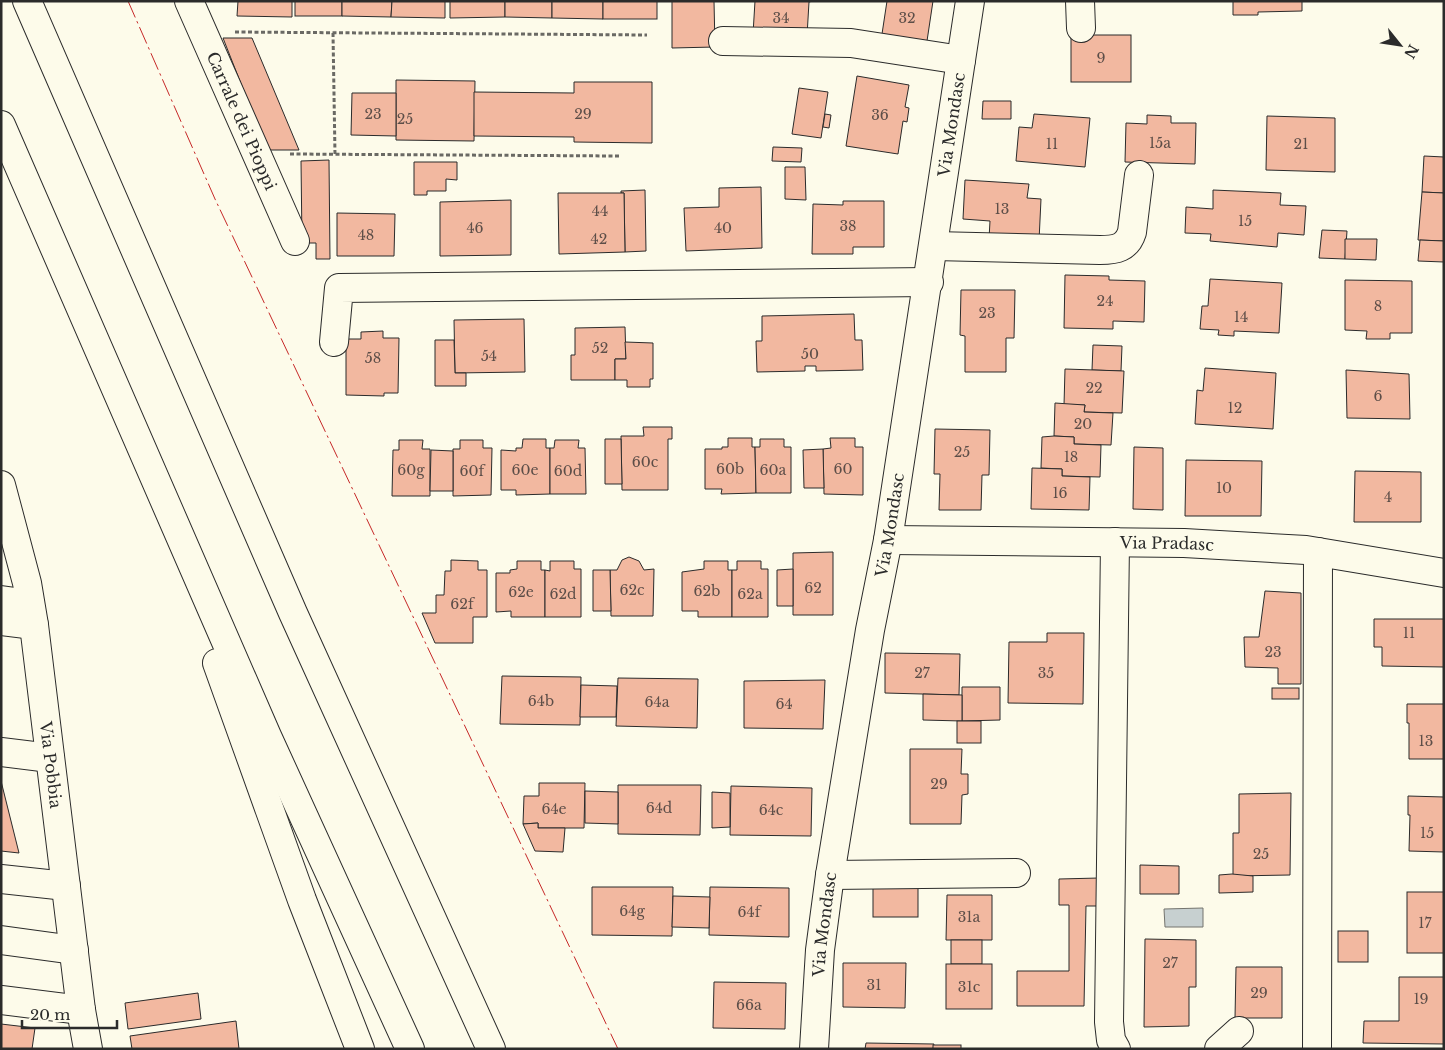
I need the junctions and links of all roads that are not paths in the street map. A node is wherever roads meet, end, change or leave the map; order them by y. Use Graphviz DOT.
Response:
graph roads {
  1 [pos="27,1"];
  2 [pos="189,1"];
  3 [pos="970,1"];
  4 [pos="1080,1"];
  5 [pos="1081,28"];
  6 [pos="723,41"];
  7 [pos="962,60"];
  8 [pos="1,125"];
  9 [pos="1139,174"];
  10 [pos="295,241"];
  11 [pos="934,246"];
  12 [pos="929,282"];
  13 [pos="334,342"];
  14 [pos="137,439"];
  15 [pos="1,485"];
  16 [pos="888,540"];
  17 [pos="1115,542"];
  18 [pos="1318,552"];
  19 [pos="1444,572"];
  20 [pos="1,600"];
  21 [pos="32,614"];
  22 [pos="1,621"];
  23 [pos="1,752"];
  24 [pos="50,758"];
  25 [pos="1016,873"];
  26 [pos="830,875"];
  27 [pos="1,879"];
  28 [pos="66,886"];
  29 [pos="1,940"];
  30 [pos="74,950"];
  31 [pos="1,1000"];
  32 [pos="81,1010"];
  33 [pos="88,1049"];
  34 [pos="360,1049"];
  35 [pos="410,1049"];
  36 [pos="491,1049"];
  37 [pos="814,1049"];
  38 [pos="1116,1049"];
  39 [pos="1317,1049"];
  1 -- 36 [label="main road"];
  2 -- 10 [label="main road, Carrale dei Pioppi"];
  3 -- 7 [label="main road, Via Mondasc"];
  4 -- 5 [label="main road"];
  6 -- 7 [label="main road"];
  7 -- 11 [label="main road, Via Mondasc"];
  8 -- 14 [label="main road"];
  9 -- 11 [label="main road"];
  11 -- 12 [label="main road, Via Mondasc"];
  12 -- 13 [label="main road"];
  12 -- 16 [label="main road, Via Mondasc"];
  14 -- 34 [label="main road"];
  14 -- 35 [label="main road"];
  15 -- 21 [label="main road, Via Pobbia"];
  16 -- 17 [label="main road, Via Pradasc"];
  16 -- 26 [label="main road, Via Mondasc"];
  17 -- 18 [label="main road, Via Pradasc"];
  17 -- 38 [label="main road"];
  18 -- 19 [label="main road, Via Pradasc"];
  18 -- 39 [label="main road"];
  20 -- 21 [label="main road"];
  21 -- 22 [label="main road"];
  21 -- 24 [label="main road, Via Pobbia"];
  23 -- 24 [label="main road"];
  24 -- 28 [label="main road, Via Pobbia"];
  25 -- 26 [label="main road"];
  26 -- 37 [label="main road, Via Mondasc"];
  27 -- 28 [label="main road"];
  28 -- 30 [label="main road, Via Pobbia"];
  29 -- 30 [label="main road"];
  30 -- 32 [label="main road, Via Pobbia"];
  31 -- 32 [label="main road"];
  32 -- 33 [label="main road, Via Pobbia"];
}
